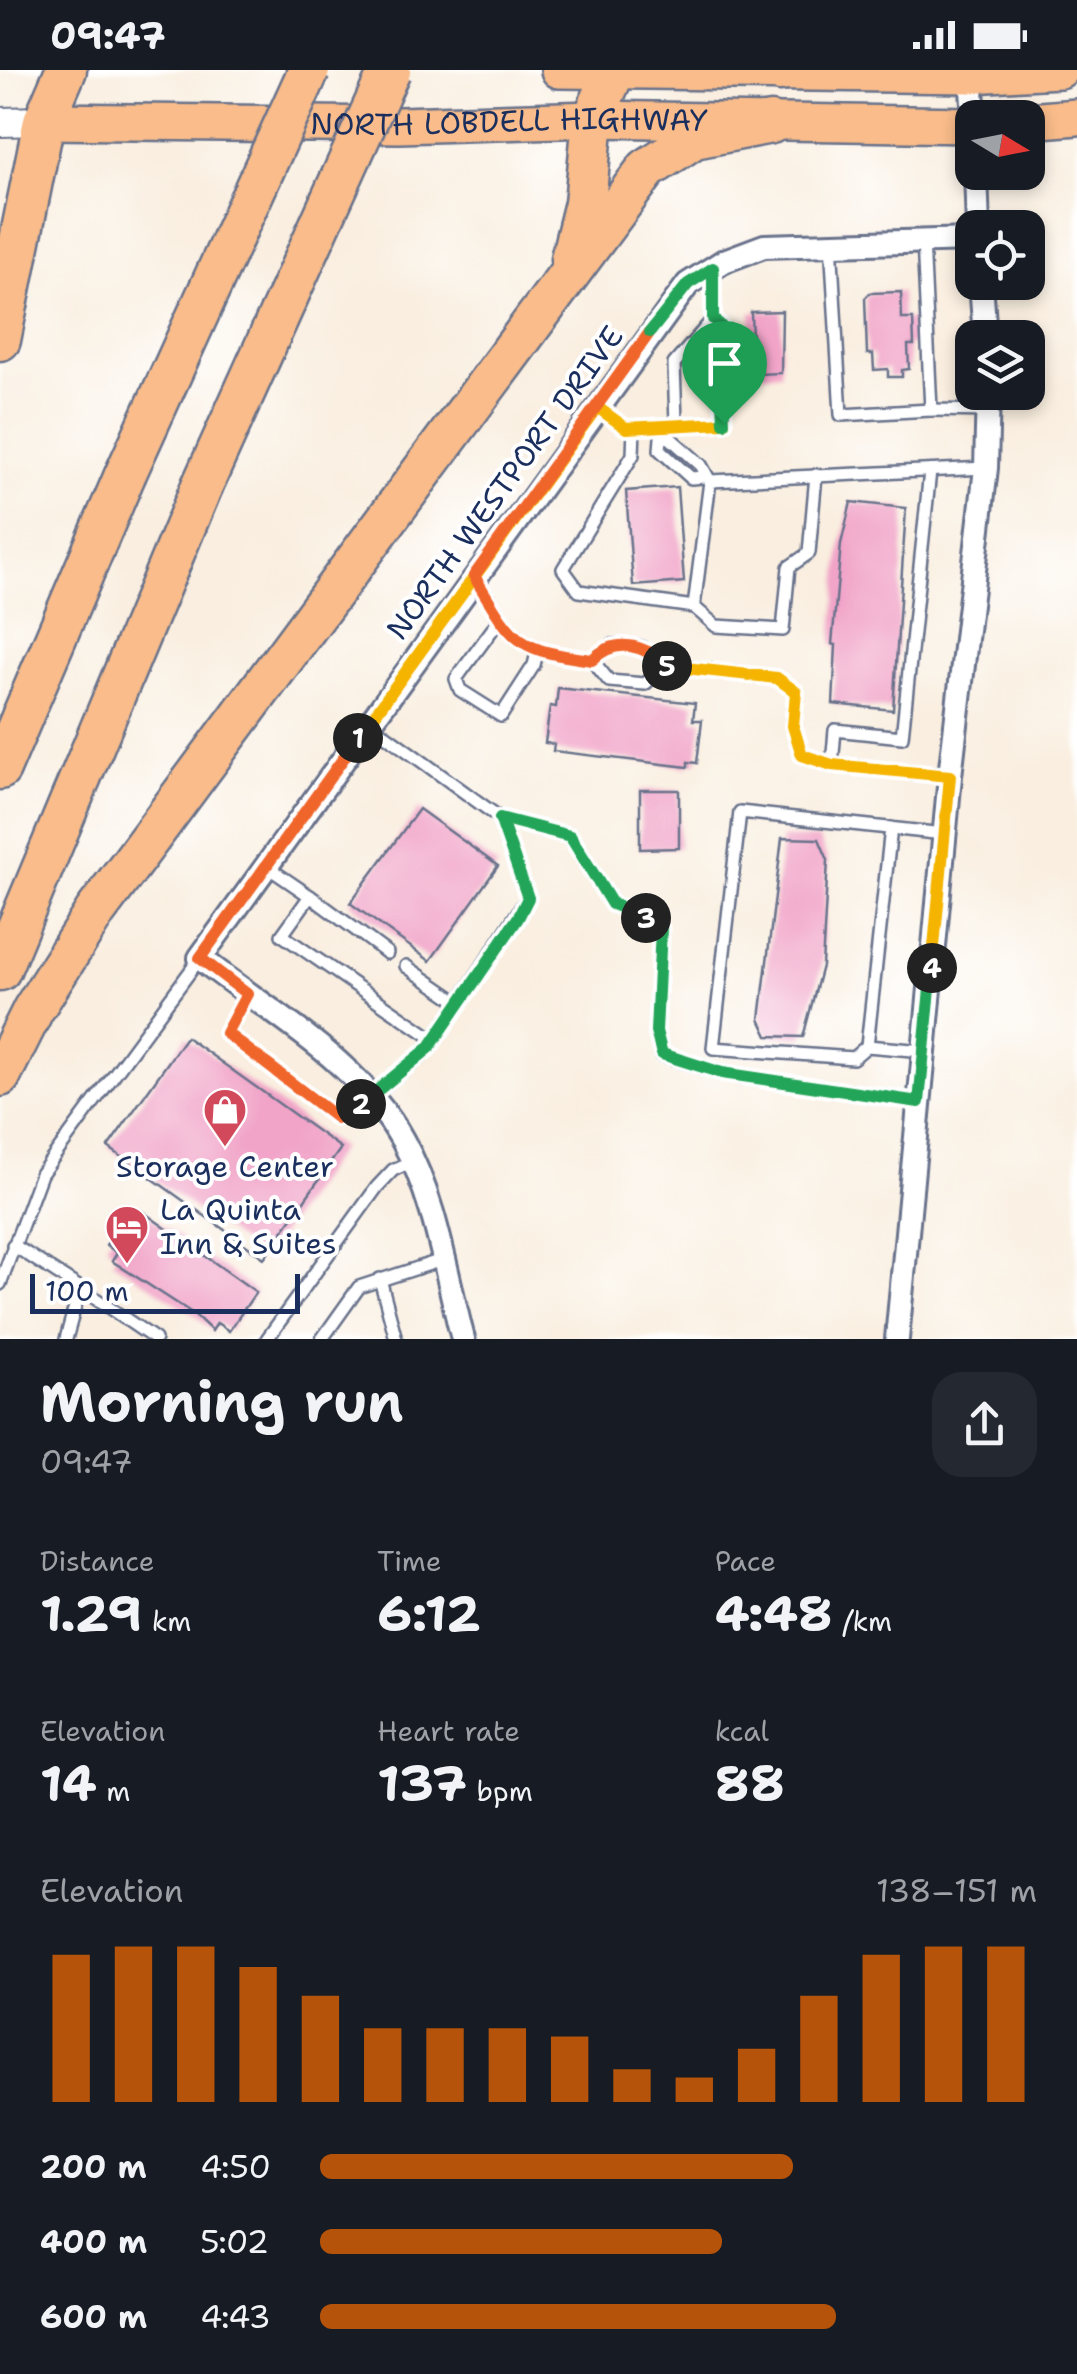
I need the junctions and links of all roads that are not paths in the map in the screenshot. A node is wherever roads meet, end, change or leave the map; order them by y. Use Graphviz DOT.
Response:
graph roads {
  1 [pos="66,70"];
  2 [pos="309,70"];
  3 [pos="390,70"];
  4 [pos="559,70"];
  5 [pos="615,70"];
  6 [pos="779,70"];
  7 [pos="1060,70"];
  8 [pos="970,73"];
  9 [pos="972,100"];
  10 [pos="1077,116"];
  11 [pos="593,118"];
  12 [pos="1045,119"];
  13 [pos="44,121"];
  14 [pos="0,122"];
  15 [pos="771,122"];
  16 [pos="955,125"];
  17 [pos="0,224"];
  18 [pos="923,240"];
  19 [pos="955,240"];
  20 [pos="831,241"];
  21 [pos="14,268"];
  22 [pos="569,268"];
  23 [pos="713,268"];
  24 [pos="713,319"];
  25 [pos="0,340"];
  26 [pos="597,407"];
  27 [pos="955,407"];
  28 [pos="931,410"];
  29 [pos="989,410"];
  30 [pos="676,423"];
  31 [pos="650,426"];
  32 [pos="634,427"];
  33 [pos="986,468"];
  34 [pos="930,470"];
  35 [pos="816,475"];
  36 [pos="707,479"];
  37 [pos="474,576"];
  38 [pos="694,606"];
  39 [pos="500,619"];
  40 [pos="536,653"];
  41 [pos="592,660"];
  42 [pos="666,666"];
  43 [pos="369,723"];
  44 [pos="832,765"];
  45 [pos="0,769"];
  46 [pos="950,776"];
  47 [pos="500,818"];
  48 [pos="891,828"];
  49 [pos="944,834"];
  50 [pos="266,866"];
  51 [pos="310,896"];
  52 [pos="387,953"];
  53 [pos="200,958"];
  54 [pos="406,966"];
  55 [pos="0,970"];
  56 [pos="247,994"];
  57 [pos="460,1003"];
  58 [pos="434,1040"];
  59 [pos="867,1046"];
  60 [pos="924,1051"];
  61 [pos="0,1076"];
  62 [pos="372,1098"];
  63 [pos="919,1102"];
  64 [pos="413,1161"];
  65 [pos="13,1245"];
  66 [pos="442,1260"];
  67 [pos="380,1279"];
  68 [pos="0,1284"];
  69 [pos="80,1288"];
  70 [pos="66,1339"];
  71 [pos="155,1339"];
  72 [pos="267,1339"];
  73 [pos="322,1339"];
  74 [pos="396,1339"];
  75 [pos="463,1339"];
  76 [pos="896,1339"];
  1 -- 13 [label="highway"];
  2 -- 45 [label="highway, bridge"];
  3 -- 55 [label="highway, bridge"];
  4 -- 5 [label="highway, NORTH LOBDELL HIGHWAY"];
  5 -- 6 [label="highway, NORTH LOBDELL HIGHWAY"];
  5 -- 11 [label="highway"];
  6 -- 8 [label="highway, NORTH LOBDELL HIGHWAY"];
  7 -- 8 [label="highway, NORTH LOBDELL HIGHWAY"];
  8 -- 9 [label="street"];
  10 -- 12 [label="highway"];
  11 -- 13 [label="highway, NORTH LOBDELL HIGHWAY"];
  11 -- 15 [label="highway, NORTH LOBDELL HIGHWAY"];
  11 -- 22 [label="highway"];
  13 -- 14 [label="street"];
  13 -- 21 [label="highway"];
  15 -- 16 [label="highway, NORTH LOBDELL HIGHWAY"];
  15 -- 22 [label="highway"];
  17 -- 21 [label="highway"];
  18 -- 19 [label="street, NORTH WESTPORT DRIVE"];
  18 -- 20 [label="street, NORTH WESTPORT DRIVE"];
  18 -- 28 [label="lane"];
  20 -- 23 [label="street, NORTH WESTPORT DRIVE"];
  20 -- 28 [label="lane"];
  21 -- 25 [label="highway"];
  22 -- 61 [label="highway"];
  23 -- 24 [label="lane"];
  23 -- 26 [label="street, NORTH WESTPORT DRIVE"];
  24 -- 30 [label="lane"];
  24 -- 30 [label="lane"];
  26 -- 32 [label="lane"];
  26 -- 37 [label="street, NORTH WESTPORT DRIVE"];
  27 -- 28 [label="lane"];
  29 -- 33 [label="street"];
  30 -- 31 [label="lane"];
  31 -- 32 [label="lane"];
  31 -- 36 [label="lane"];
  32 -- 38 [label="lane"];
  33 -- 34 [label="lane"];
  33 -- 46 [label="street"];
  34 -- 35 [label="lane"];
  34 -- 44 [label="lane"];
  35 -- 36 [label="lane"];
  35 -- 38 [label="lane"];
  36 -- 38 [label="lane"];
  37 -- 39 [label="lane"];
  37 -- 43 [label="street, NORTH WESTPORT DRIVE"];
  39 -- 40 [label="lane"];
  39 -- 40 [label="lane"];
  40 -- 41 [label="lane"];
  41 -- 42 [label="lane"];
  41 -- 42 [label="lane"];
  42 -- 44 [label="lane"];
  43 -- 47 [label="lane"];
  43 -- 50 [label="street, NORTH WESTPORT DRIVE"];
  44 -- 46 [label="lane"];
  46 -- 49 [label="street"];
  47 -- 57 [label="lane"];
  47 -- 63 [label="lane"];
  48 -- 49 [label="lane"];
  48 -- 59 [label="lane"];
  48 -- 59 [label="lane"];
  49 -- 60 [label="street"];
  50 -- 51 [label="lane"];
  50 -- 53 [label="street, NORTH WESTPORT DRIVE"];
  51 -- 52 [label="lane"];
  51 -- 58 [label="lane"];
  53 -- 56 [label="street"];
  53 -- 65 [label="lane"];
  54 -- 57 [label="lane"];
  56 -- 62 [label="street"];
  56 -- 62 [label="lane"];
  57 -- 58 [label="lane"];
  58 -- 62 [label="lane"];
  59 -- 60 [label="lane"];
  60 -- 63 [label="street"];
  62 -- 64 [label="street"];
  63 -- 76 [label="street"];
  64 -- 66 [label="street"];
  64 -- 72 [label="lane"];
  65 -- 68 [label="lane"];
  65 -- 69 [label="lane"];
  66 -- 67 [label="lane"];
  66 -- 75 [label="street"];
  67 -- 73 [label="lane"];
  67 -- 74 [label="lane"];
  69 -- 70 [label="lane"];
  69 -- 71 [label="lane"];
}
